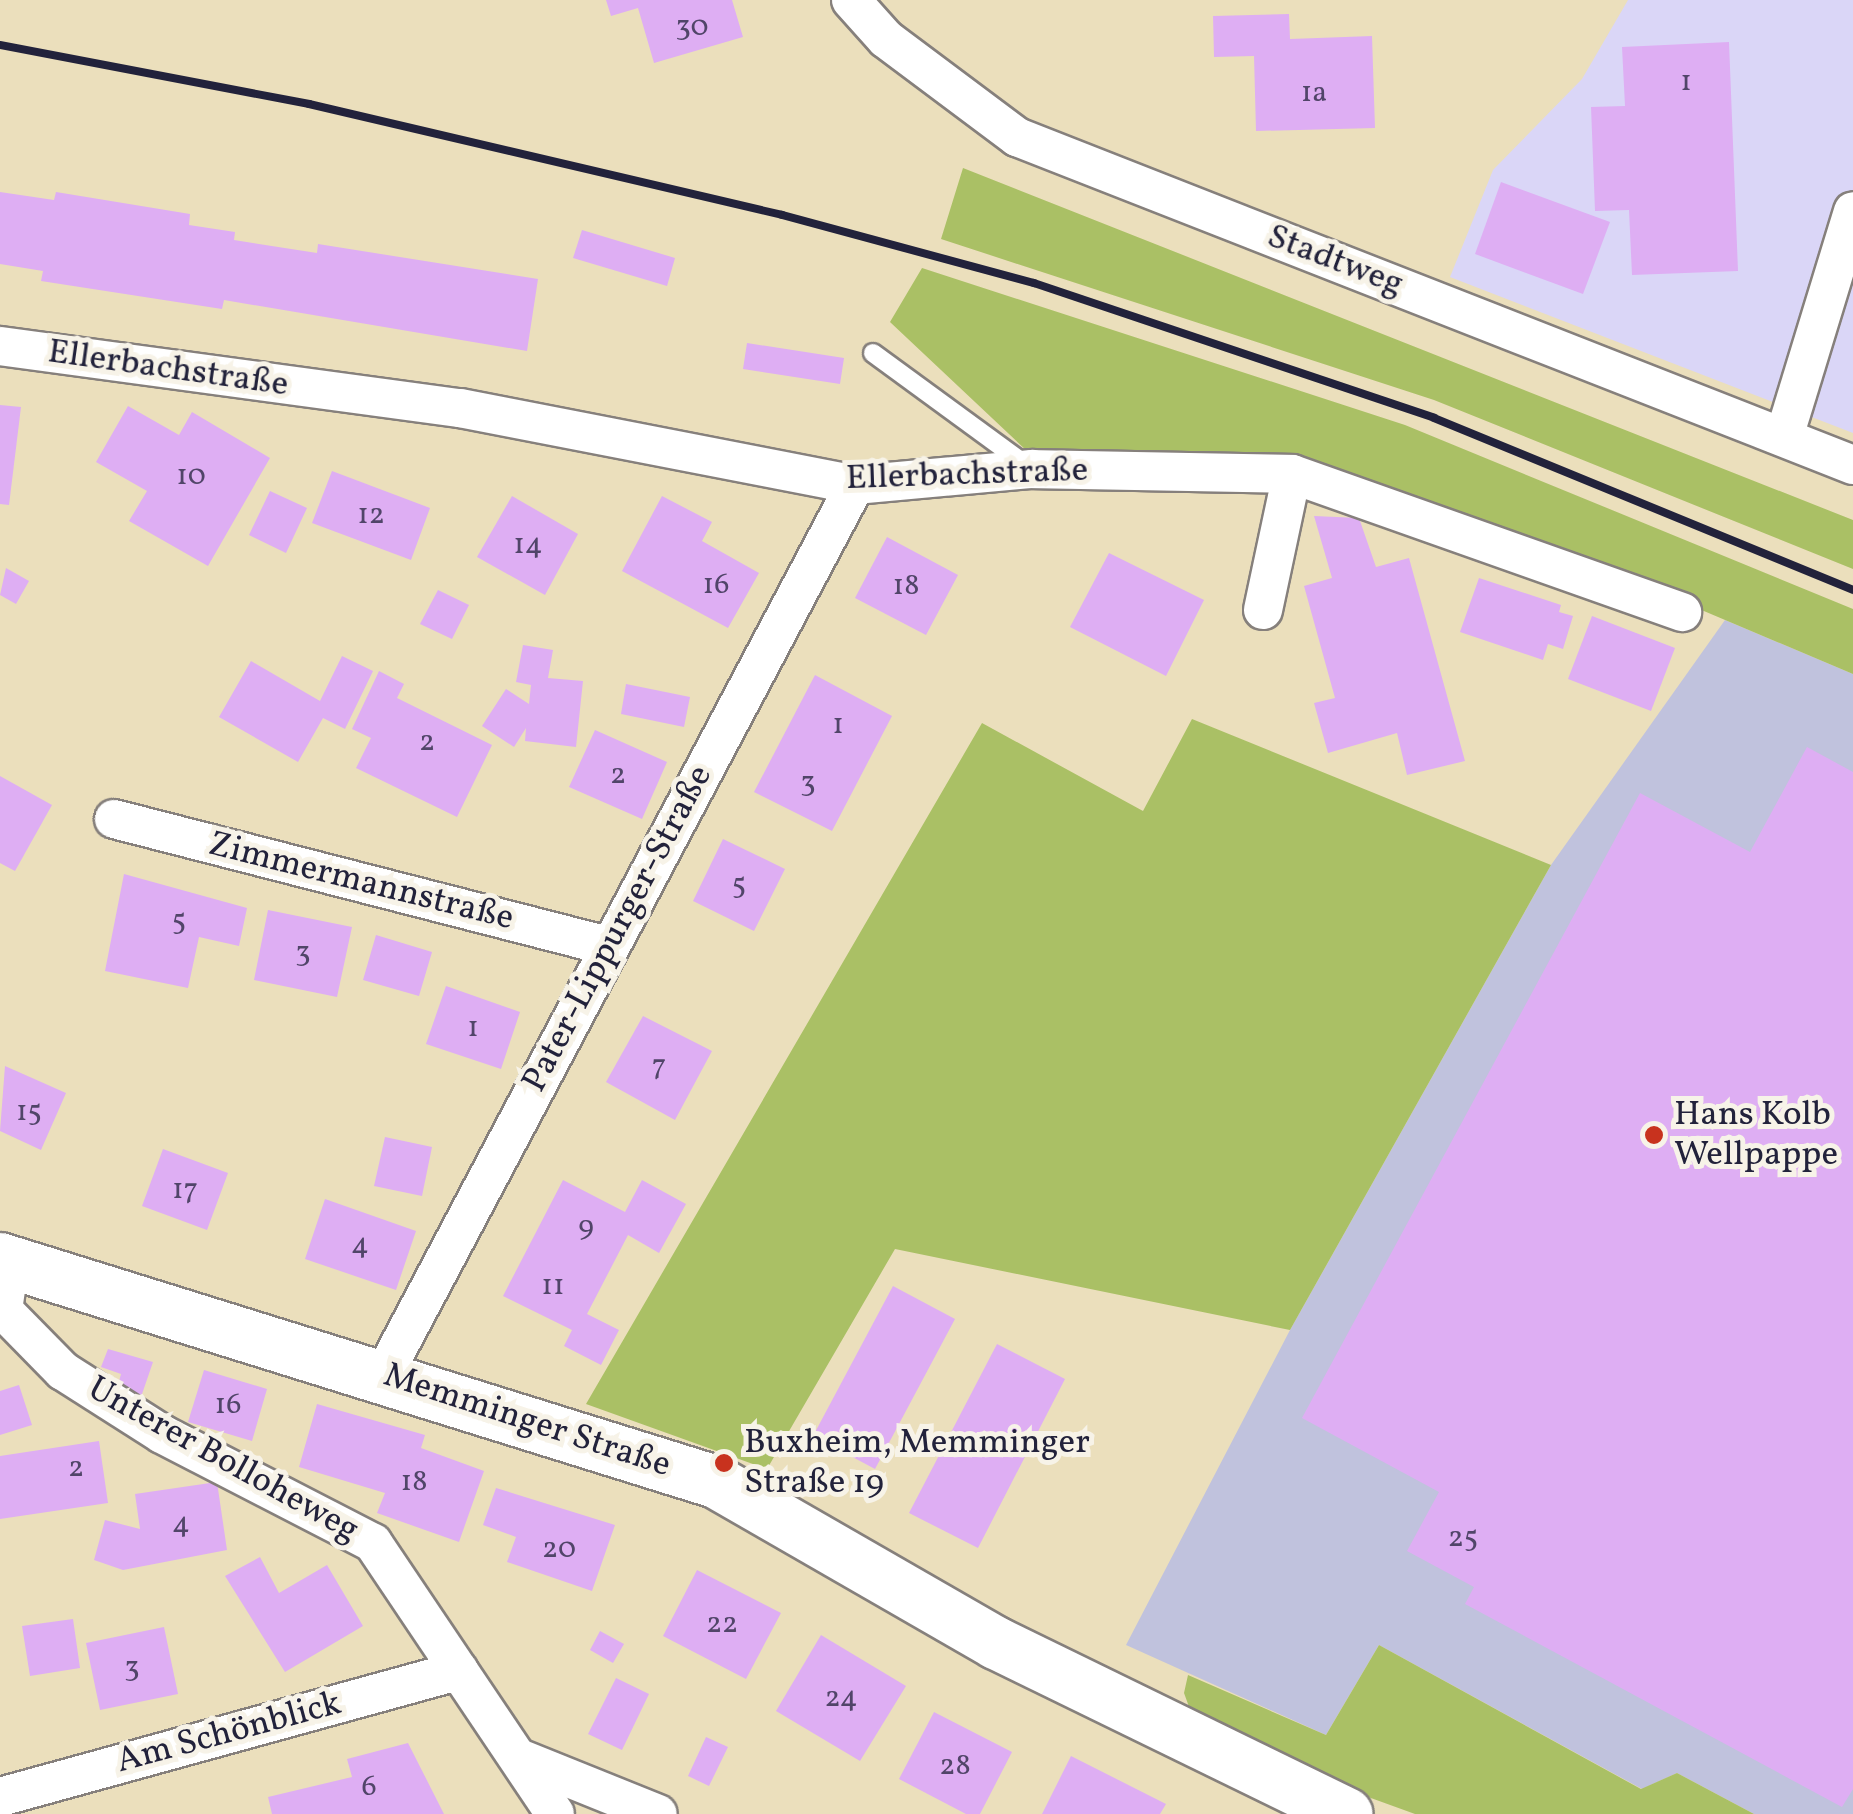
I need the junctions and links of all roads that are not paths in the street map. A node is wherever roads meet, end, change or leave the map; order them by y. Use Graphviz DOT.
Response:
graph roads {
  1 [pos="851,0"];
  2 [pos="1853,211"];
  3 [pos="0,346"];
  4 [pos="873,353"];
  5 [pos="1784,436"];
  6 [pos="1853,466"];
  7 [pos="1032,469"];
  8 [pos="1292,474"];
  9 [pos="854,485"];
  10 [pos="1263,610"];
  11 [pos="1682,612"];
  12 [pos="114,819"];
  13 [pos="608,946"];
  14 [pos="5,1261"];
  15 [pos="384,1374"];
  16 [pos="459,1671"];
  17 [pos="524,1760"];
  18 [pos="0,1797"];
  19 [pos="555,1814"];
  20 [pos="658,1814"];
  21 [pos="1346,1814"];
  1 -- 5 [label="street, Stadtweg"];
  2 -- 5 [label="street"];
  3 -- 9 [label="street, Ellerbachstraße"];
  4 -- 7 [label="lane"];
  5 -- 6 [label="street, Stadtweg"];
  7 -- 8 [label="street, Ellerbachstraße"];
  7 -- 9 [label="street, Ellerbachstraße"];
  8 -- 10 [label="street"];
  8 -- 11 [label="street, Ellerbachstraße"];
  9 -- 13 [label="street, Pater-Lippurger-Straße"];
  12 -- 13 [label="street, Zimmermannstraße"];
  13 -- 15 [label="street, Pater-Lippurger-Straße"];
  14 -- 15 [label="street, Memminger Straße"];
  14 -- 16 [label="street, Unterer Bolloheweg"];
  15 -- 21 [label="street, Memminger Straße"];
  16 -- 17 [label="street, Unterer Bolloheweg"];
  16 -- 18 [label="street, Am Schönblick"];
  17 -- 19 [label="street, Unterer Bolloheweg"];
  17 -- 20 [label="street"];
}
